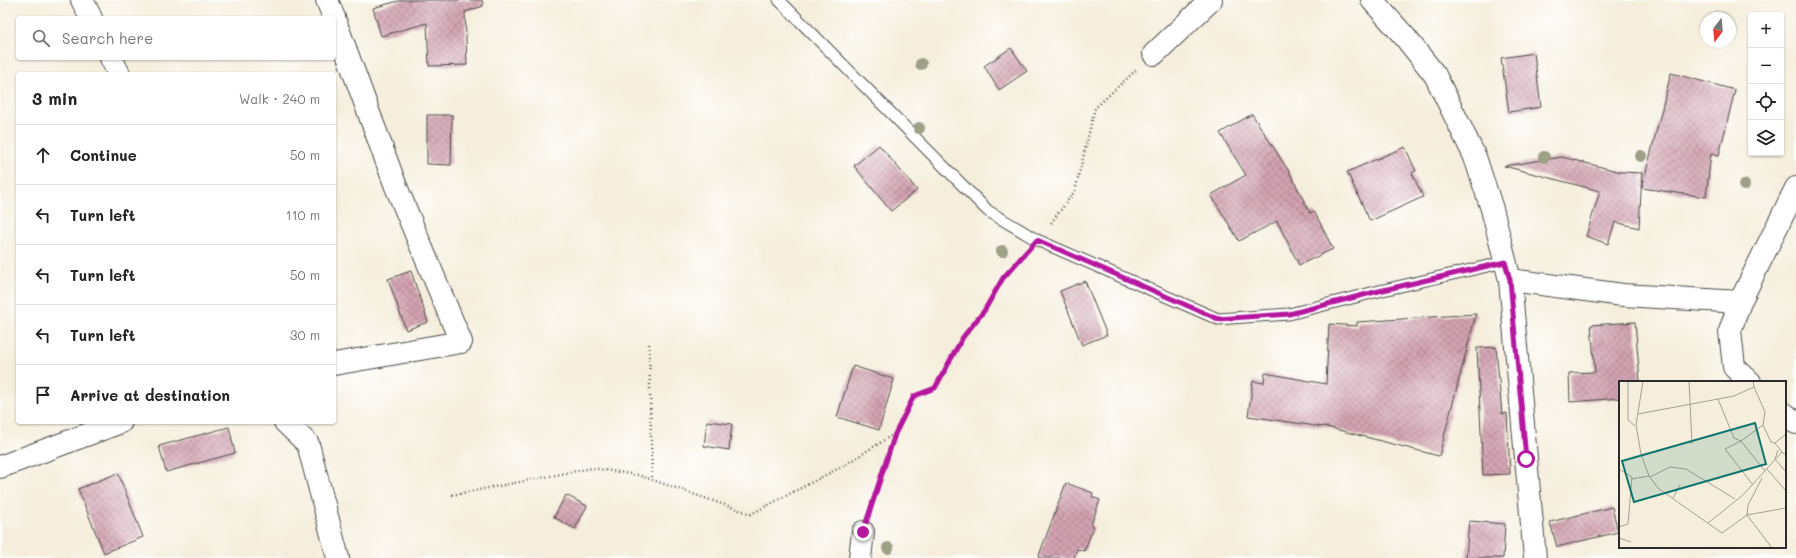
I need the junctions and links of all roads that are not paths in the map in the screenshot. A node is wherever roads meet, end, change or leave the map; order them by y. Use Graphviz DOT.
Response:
graph roads {
  1 [pos="82,0"];
  2 [pos="327,0"];
  3 [pos="779,0"];
  4 [pos="1211,0"];
  5 [pos="1372,0"];
  6 [pos="90,16"];
  7 [pos="333,16"];
  8 [pos="336,23"];
  9 [pos="1154,54"];
  10 [pos="112,60"];
  11 [pos="118,72"];
  12 [pos="1796,188"];
  13 [pos="1508,271"];
  14 [pos="1740,302"];
  15 [pos="336,364"];
  16 [pos="1749,381"];
  17 [pos="1786,415"];
  18 [pos="1796,423"];
  19 [pos="116,424"];
  20 [pos="287,424"];
  21 [pos="0,467"];
  22 [pos="863,532"];
  23 [pos="338,558"];
  24 [pos="860,558"];
  25 [pos="1534,558"];
  1 -- 6 [label="street"];
  2 -- 7 [label="street"];
  3 -- 13 [label="lane"];
  4 -- 9 [label="street"];
  5 -- 13 [label="street"];
  8 -- 15 [label="street"];
  10 -- 11 [label="street"];
  12 -- 14 [label="street"];
  13 -- 14 [label="street"];
  13 -- 25 [label="street"];
  14 -- 16 [label="street"];
  17 -- 18 [label="street"];
  19 -- 21 [label="street"];
  20 -- 23 [label="street"];
  22 -- 24 [label="street"];
}
